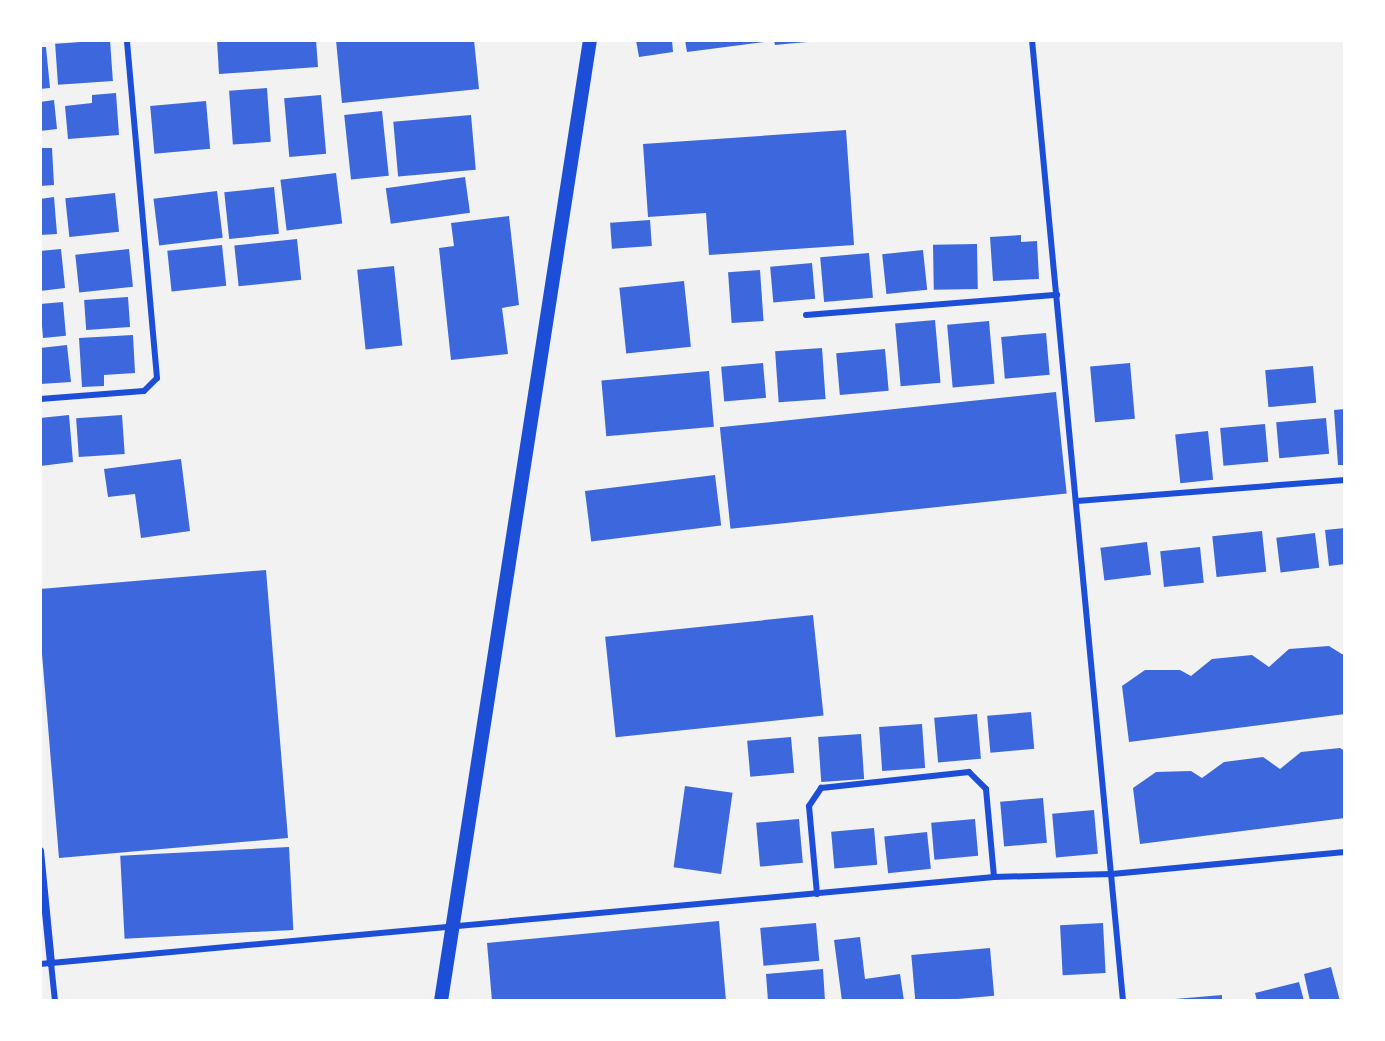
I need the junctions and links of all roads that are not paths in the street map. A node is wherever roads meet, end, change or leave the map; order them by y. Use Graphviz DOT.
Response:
graph roads {
  1 [pos="127,40"];
  2 [pos="590,40"];
  3 [pos="1032,40"];
  4 [pos="1057,295"];
  5 [pos="806,315"];
  6 [pos="40,399"];
  7 [pos="1345,480"];
  8 [pos="1077,501"];
  9 [pos="40,851"];
  10 [pos="1345,852"];
  11 [pos="1112,874"];
  12 [pos="994,877"];
  13 [pos="817,894"];
  14 [pos="454,927"];
  15 [pos="51,963"];
  16 [pos="40,964"];
  17 [pos="55,1001"];
  18 [pos="441,1001"];
  19 [pos="1123,1001"];
  1 -- 6 [label="lane"];
  2 -- 14 [label="street"];
  3 -- 4 [label="lane"];
  4 -- 5 [label="lane"];
  4 -- 8 [label="lane"];
  7 -- 8 [label="lane"];
  8 -- 11 [label="lane"];
  9 -- 15 [label="street"];
  10 -- 11 [label="lane"];
  11 -- 12 [label="lane"];
  11 -- 19 [label="lane"];
  12 -- 13 [label="lane"];
  12 -- 13 [label="lane"];
  13 -- 14 [label="lane"];
  14 -- 15 [label="lane"];
  14 -- 18 [label="street"];
  15 -- 16 [label="lane"];
  15 -- 17 [label="lane"];
}
